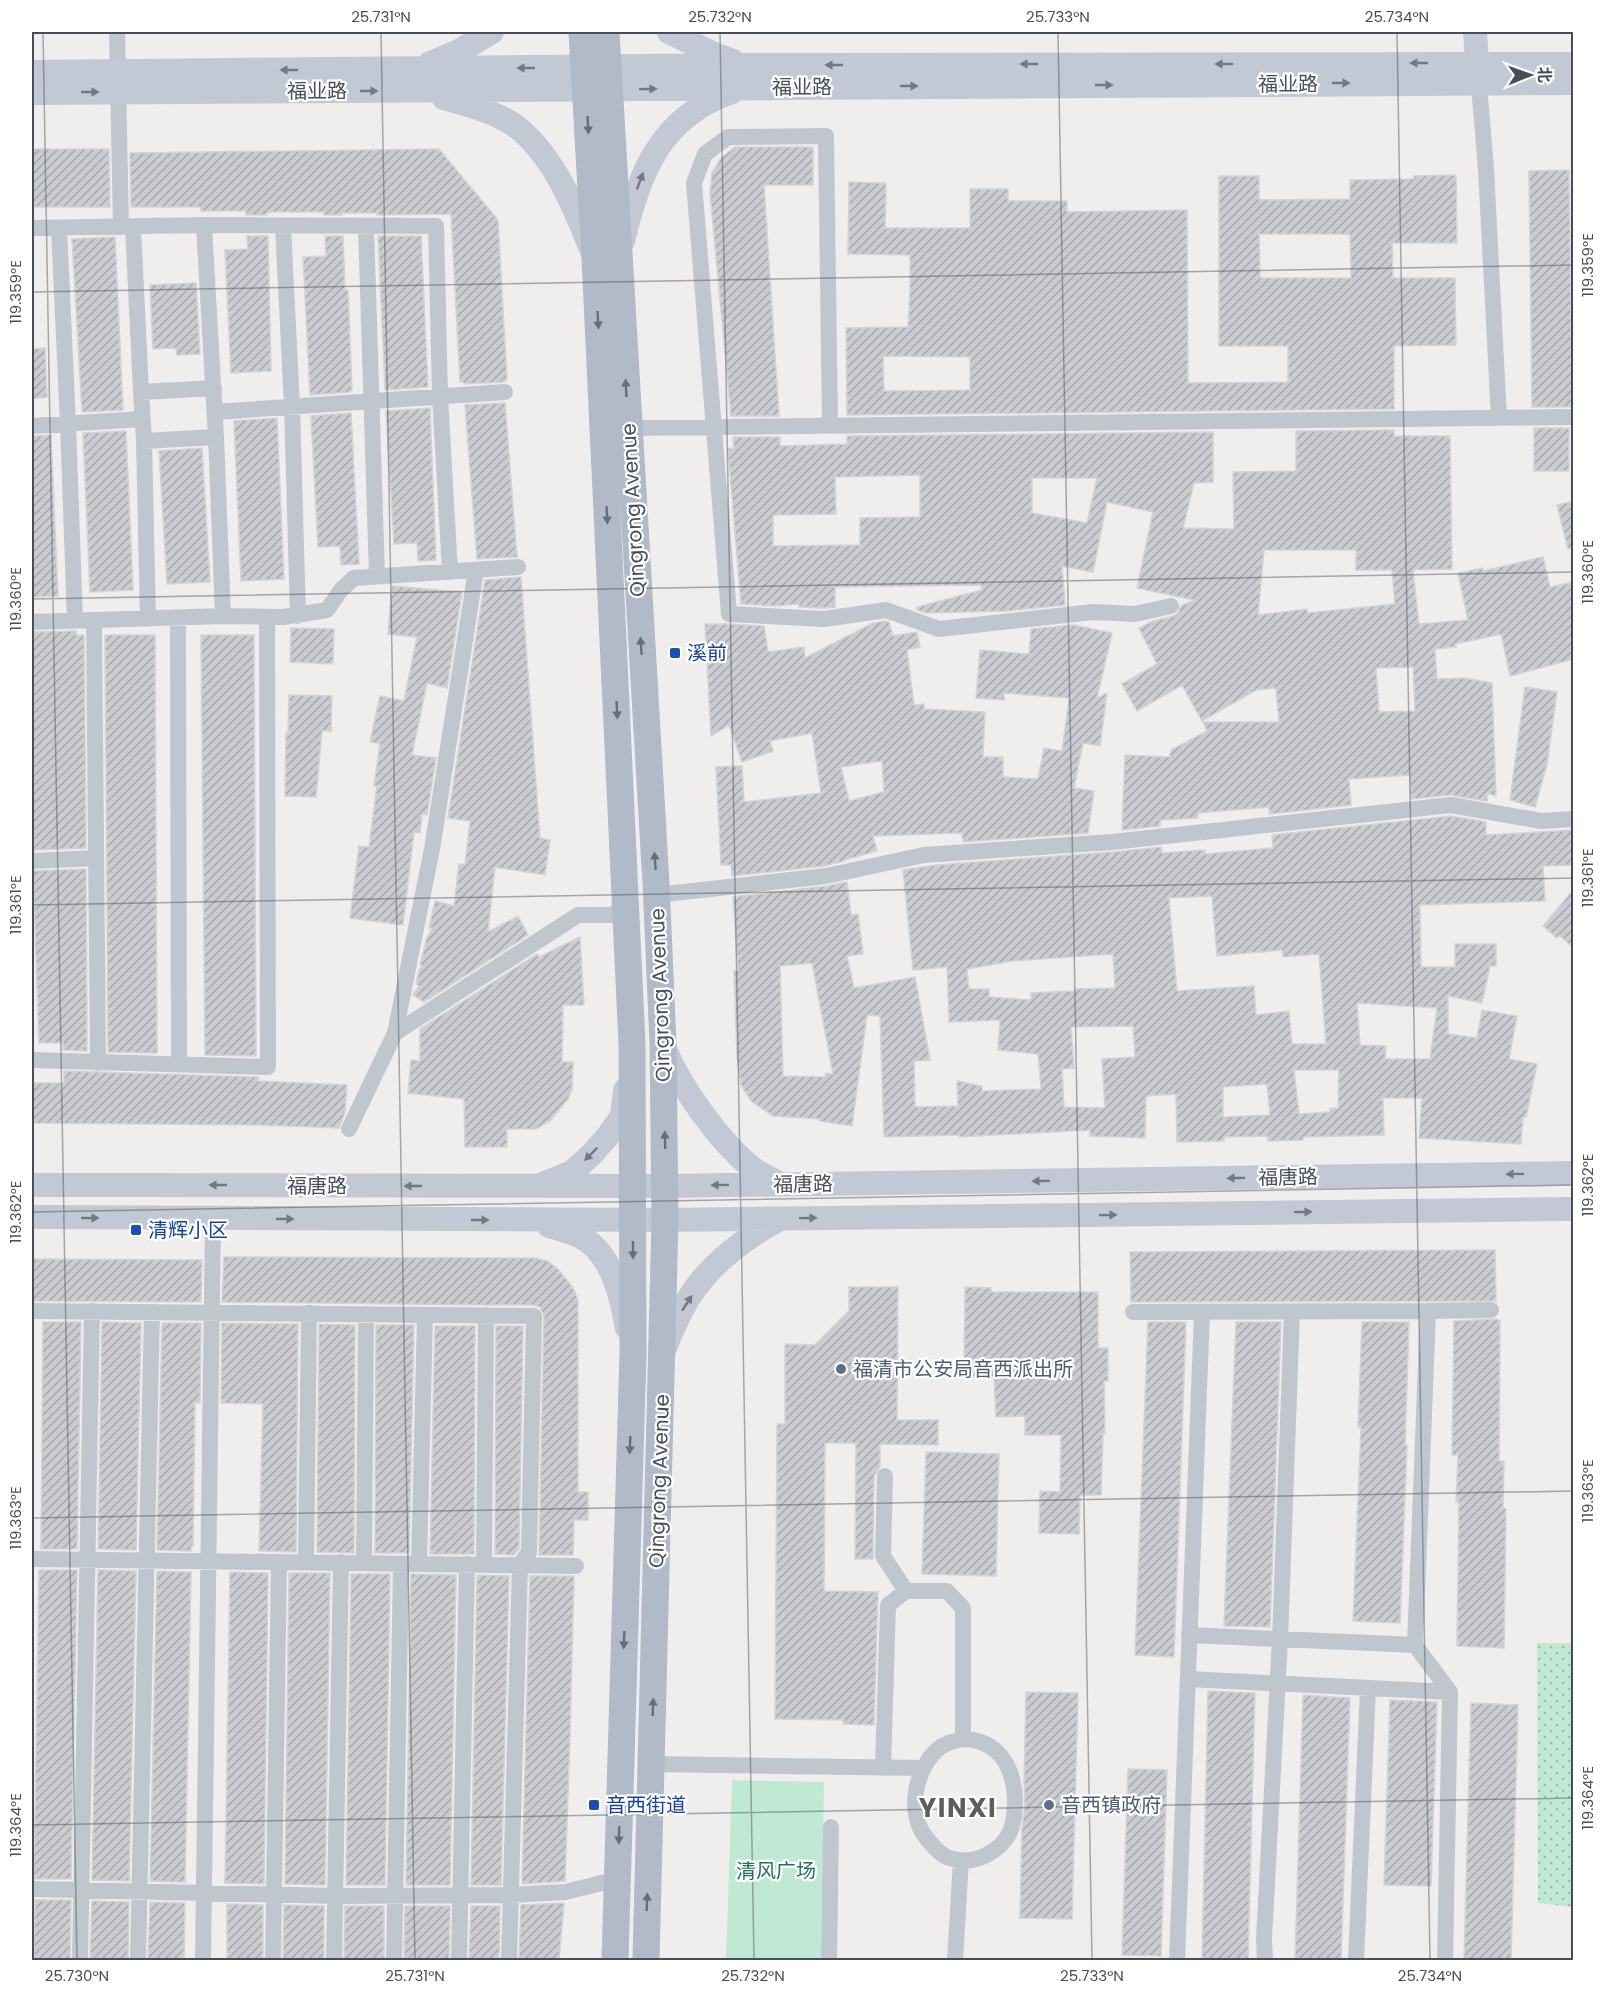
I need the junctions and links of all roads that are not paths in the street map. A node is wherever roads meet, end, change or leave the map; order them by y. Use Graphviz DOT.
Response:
graph roads {
  1 [pos="117,32"];
  2 [pos="492,32"];
  3 [pos="582,32"];
  4 [pos="606,32"];
  5 [pos="669,32"];
  6 [pos="1475,32"];
  7 [pos="1574,64"];
  8 [pos="32,72"];
  9 [pos="1478,73"];
  10 [pos="745,76"];
  11 [pos="597,78"];
  12 [pos="413,80"];
  13 [pos="118,82"];
  14 [pos="1574,83"];
  15 [pos="32,93"];
  16 [pos="204,225"];
  17 [pos="283,226"];
  18 [pos="366,226"];
  19 [pos="127,227"];
  20 [pos="32,228"];
  21 [pos="59,228"];
  22 [pos="607,257"];
  23 [pos="214,388"];
  24 [pos="141,392"];
  25 [pos="505,392"];
  26 [pos="440,396"];
  27 [pos="373,401"];
  28 [pos="292,406"];
  29 [pos="215,412"];
  30 [pos="1574,417"];
  31 [pos="1499,418"];
  32 [pos="142,419"];
  33 [pos="68,424"];
  34 [pos="32,426"];
  35 [pos="830,426"];
  36 [pos="715,427"];
  37 [pos="628,428"];
  38 [pos="216,437"];
  39 [pos="144,441"];
  40 [pos="518,567"];
  41 [pos="476,570"];
  42 [pos="450,572"];
  43 [pos="377,576"];
  44 [pos="1171,606"];
  45 [pos="223,616"];
  46 [pos="298,616"];
  47 [pos="267,617"];
  48 [pos="178,618"];
  49 [pos="148,619"];
  50 [pos="94,620"];
  51 [pos="75,621"];
  52 [pos="32,622"];
  53 [pos="1574,819"];
  54 [pos="96,858"];
  55 [pos="32,861"];
  56 [pos="656,895"];
  57 [pos="626,896"];
  58 [pos="395,1033"];
  59 [pos="663,1043"];
  60 [pos="632,1044"];
  61 [pos="32,1060"];
  62 [pos="98,1063"];
  63 [pos="179,1064"];
  64 [pos="349,1129"];
  65 [pos="1574,1173"];
  66 [pos="781,1184"];
  67 [pos="32,1185"];
  68 [pos="535,1186"];
  69 [pos="632,1186"];
  70 [pos="666,1186"];
  71 [pos="1574,1209"];
  72 [pos="32,1217"];
  73 [pos="213,1218"];
  74 [pos="780,1218"];
  75 [pos="532,1220"];
  76 [pos="632,1220"];
  77 [pos="665,1220"];
  78 [pos="32,1311"];
  79 [pos="92,1311"];
  80 [pos="1428,1311"];
  81 [pos="1491,1311"];
  82 [pos="152,1312"];
  83 [pos="212,1312"];
  84 [pos="1133,1312"];
  85 [pos="1293,1312"];
  86 [pos="309,1313"];
  87 [pos="1203,1313"];
  88 [pos="366,1314"];
  89 [pos="425,1315"];
  90 [pos="486,1316"];
  91 [pos="633,1354"];
  92 [pos="662,1355"];
  93 [pos="885,1476"];
  94 [pos="32,1559"];
  95 [pos="87,1559"];
  96 [pos="146,1560"];
  97 [pos="209,1560"];
  98 [pos="279,1562"];
  99 [pos="306,1562"];
  100 [pos="341,1562"];
  101 [pos="364,1563"];
  102 [pos="401,1564"];
  103 [pos="419,1564"];
  104 [pos="476,1564"];
  105 [pos="520,1565"];
  106 [pos="576,1566"];
  107 [pos="906,1591"];
  108 [pos="1190,1635"];
  109 [pos="1280,1639"];
  110 [pos="1415,1645"];
  111 [pos="1188,1679"];
  112 [pos="1278,1683"];
  113 [pos="1368,1688"];
  114 [pos="1450,1692"];
  115 [pos="963,1739"];
  116 [pos="651,1764"];
  117 [pos="883,1768"];
  118 [pos="922,1768"];
  119 [pos="831,1827"];
  120 [pos="961,1860"];
  121 [pos="618,1879"];
  122 [pos="32,1889"];
  123 [pos="81,1890"];
  124 [pos="138,1891"];
  125 [pos="205,1894"];
  126 [pos="275,1895"];
  127 [pos="509,1895"];
  128 [pos="336,1896"];
  129 [pos="394,1896"];
  130 [pos="459,1896"];
  131 [pos="80,1960"];
  132 [pos="138,1960"];
  133 [pos="203,1960"];
  134 [pos="273,1960"];
  135 [pos="334,1960"];
  136 [pos="394,1960"];
  137 [pos="459,1960"];
  138 [pos="508,1960"];
  139 [pos="615,1960"];
  140 [pos="646,1960"];
  141 [pos="829,1960"];
  142 [pos="955,1960"];
  143 [pos="1177,1960"];
  144 [pos="1265,1960"];
  145 [pos="1356,1960"];
  146 [pos="1445,1960"];
  1 -- 13 [label="street"];
  2 -- 12 [label="street"];
  3 -- 11 [label="main road, Qingrong Avenue"];
  4 -- 11 [label="main road, Qingrong Avenue"];
  5 -- 10 [label="street"];
  6 -- 9 [label="street"];
  7 -- 9 [label="street, 福业路"];
  8 -- 13 [label="street, 福业路"];
  9 -- 10 [label="street, 福业路"];
  9 -- 14 [label="street, 福业路"];
  9 -- 31 [label="street"];
  10 -- 11 [label="street, 福业路"];
  22 -- 10 [label="street, one-way"];
  11 -- 12 [label="street, 福业路"];
  11 -- 22 [label="main road, Qingrong Avenue"];
  12 -- 13 [label="street, 福业路"];
  12 -- 22 [label="street"];
  15 -- 13 [label="street, 福业路, one-way"];
  13 -- 19 [label="street"];
  16 -- 17 [label="street"];
  16 -- 19 [label="street"];
  16 -- 23 [label="street"];
  17 -- 18 [label="street"];
  17 -- 28 [label="street"];
  18 -- 26 [label="street"];
  18 -- 27 [label="street"];
  19 -- 21 [label="street"];
  19 -- 24 [label="street"];
  20 -- 21 [label="street"];
  21 -- 33 [label="street"];
  37 -- 22 [label="main road, Qingrong Avenue, one-way"];
  22 -- 57 [label="main road, Qingrong Avenue, one-way"];
  23 -- 24 [label="street"];
  23 -- 29 [label="street"];
  24 -- 32 [label="street"];
  25 -- 26 [label="street"];
  26 -- 27 [label="street"];
  26 -- 42 [label="street"];
  27 -- 28 [label="street"];
  27 -- 43 [label="street"];
  28 -- 29 [label="street"];
  28 -- 46 [label="street"];
  29 -- 38 [label="street"];
  30 -- 31 [label="street"];
  31 -- 35 [label="street"];
  32 -- 33 [label="street"];
  32 -- 39 [label="street"];
  33 -- 34 [label="street"];
  33 -- 51 [label="street"];
  35 -- 36 [label="street"];
  35 -- 36 [label="street"];
  36 -- 37 [label="street"];
  36 -- 44 [label="street"];
  56 -- 37 [label="main road, Qingrong Avenue, one-way"];
  38 -- 39 [label="street"];
  38 -- 45 [label="street"];
  39 -- 49 [label="street"];
  40 -- 41 [label="street"];
  41 -- 42 [label="street"];
  41 -- 58 [label="street"];
  42 -- 43 [label="street"];
  43 -- 46 [label="street"];
  45 -- 47 [label="street"];
  45 -- 48 [label="street"];
  46 -- 47 [label="street"];
  47 -- 63 [label="street"];
  48 -- 49 [label="street"];
  48 -- 63 [label="street"];
  49 -- 50 [label="street"];
  50 -- 51 [label="street"];
  50 -- 54 [label="street"];
  51 -- 52 [label="street"];
  53 -- 56 [label="street"];
  54 -- 55 [label="street"];
  54 -- 62 [label="street"];
  56 -- 59 [label="main road, Qingrong Avenue"];
  57 -- 58 [label="street"];
  57 -- 60 [label="main road, Qingrong Avenue"];
  58 -- 64 [label="street"];
  59 -- 66 [label="street"];
  70 -- 59 [label="main road, Qingrong Avenue, one-way"];
  60 -- 68 [label="street, one-way"];
  60 -- 69 [label="main road, Qingrong Avenue"];
  61 -- 62 [label="street"];
  62 -- 63 [label="street"];
  65 -- 66 [label="street, 福唐路, one-way"];
  66 -- 70 [label="street, 福唐路, one-way"];
  68 -- 67 [label="street, 福唐路, one-way"];
  68 -- 69 [label="street, 福唐路"];
  69 -- 70 [label="street, 福唐路"];
  69 -- 76 [label="main road, Qingrong Avenue"];
  70 -- 77 [label="main road, Qingrong Avenue"];
  74 -- 71 [label="street, 福唐路, one-way"];
  72 -- 73 [label="street, 福唐路, one-way"];
  73 -- 75 [label="street, 福唐路, one-way"];
  73 -- 83 [label="street"];
  74 -- 77 [label="street, 福唐路"];
  92 -- 74 [label="street, one-way"];
  75 -- 76 [label="street, 福唐路"];
  75 -- 91 [label="street"];
  76 -- 77 [label="street, 福唐路"];
  76 -- 91 [label="main road, Qingrong Avenue, one-way"];
  77 -- 92 [label="main road, Qingrong Avenue"];
  78 -- 79 [label="street"];
  79 -- 82 [label="street"];
  79 -- 95 [label="street"];
  80 -- 81 [label="street"];
  80 -- 85 [label="street"];
  80 -- 110 [label="street"];
  82 -- 83 [label="street"];
  82 -- 96 [label="street"];
  83 -- 86 [label="street"];
  83 -- 97 [label="street"];
  84 -- 87 [label="street"];
  85 -- 87 [label="street"];
  85 -- 109 [label="street"];
  86 -- 88 [label="street"];
  86 -- 99 [label="street"];
  87 -- 108 [label="street"];
  88 -- 89 [label="street"];
  88 -- 101 [label="street"];
  89 -- 90 [label="street"];
  89 -- 103 [label="street"];
  90 -- 104 [label="street"];
  90 -- 105 [label="street"];
  91 -- 121 [label="main road, Qingrong Avenue, one-way"];
  116 -- 92 [label="main road, Qingrong Avenue, one-way"];
  93 -- 107 [label="street"];
  94 -- 95 [label="street"];
  95 -- 96 [label="street"];
  95 -- 123 [label="street"];
  96 -- 97 [label="street"];
  96 -- 124 [label="street"];
  97 -- 98 [label="street"];
  97 -- 125 [label="street"];
  98 -- 99 [label="street"];
  98 -- 126 [label="street"];
  99 -- 100 [label="street"];
  100 -- 101 [label="street"];
  100 -- 128 [label="street"];
  101 -- 102 [label="street"];
  102 -- 103 [label="street"];
  102 -- 129 [label="street"];
  103 -- 104 [label="street"];
  104 -- 105 [label="street"];
  104 -- 130 [label="street"];
  105 -- 106 [label="street"];
  105 -- 127 [label="street"];
  107 -- 115 [label="street"];
  107 -- 117 [label="street"];
  108 -- 109 [label="street"];
  108 -- 111 [label="street"];
  109 -- 110 [label="street"];
  109 -- 112 [label="street"];
  110 -- 114 [label="street"];
  111 -- 112 [label="street"];
  111 -- 143 [label="street"];
  112 -- 113 [label="street"];
  112 -- 144 [label="street"];
  113 -- 114 [label="street"];
  113 -- 145 [label="street"];
  114 -- 146 [label="street"];
  115 -- 118 [label="street"];
  115 -- 120 [label="street"];
  116 -- 117 [label="street"];
  140 -- 116 [label="main road, Qingrong Avenue, one-way"];
  117 -- 118 [label="street"];
  118 -- 120 [label="street"];
  119 -- 141 [label="street"];
  120 -- 142 [label="street"];
  121 -- 127 [label="street"];
  121 -- 139 [label="main road, Qingrong Avenue"];
  122 -- 123 [label="street"];
  123 -- 124 [label="street"];
  123 -- 131 [label="street"];
  124 -- 125 [label="street"];
  124 -- 132 [label="street"];
  125 -- 126 [label="street"];
  125 -- 133 [label="street"];
  126 -- 128 [label="street"];
  126 -- 134 [label="street"];
  127 -- 130 [label="street"];
  127 -- 138 [label="street"];
  128 -- 129 [label="street"];
  128 -- 135 [label="street"];
  129 -- 130 [label="street"];
  129 -- 136 [label="street"];
  130 -- 137 [label="street"];
}
